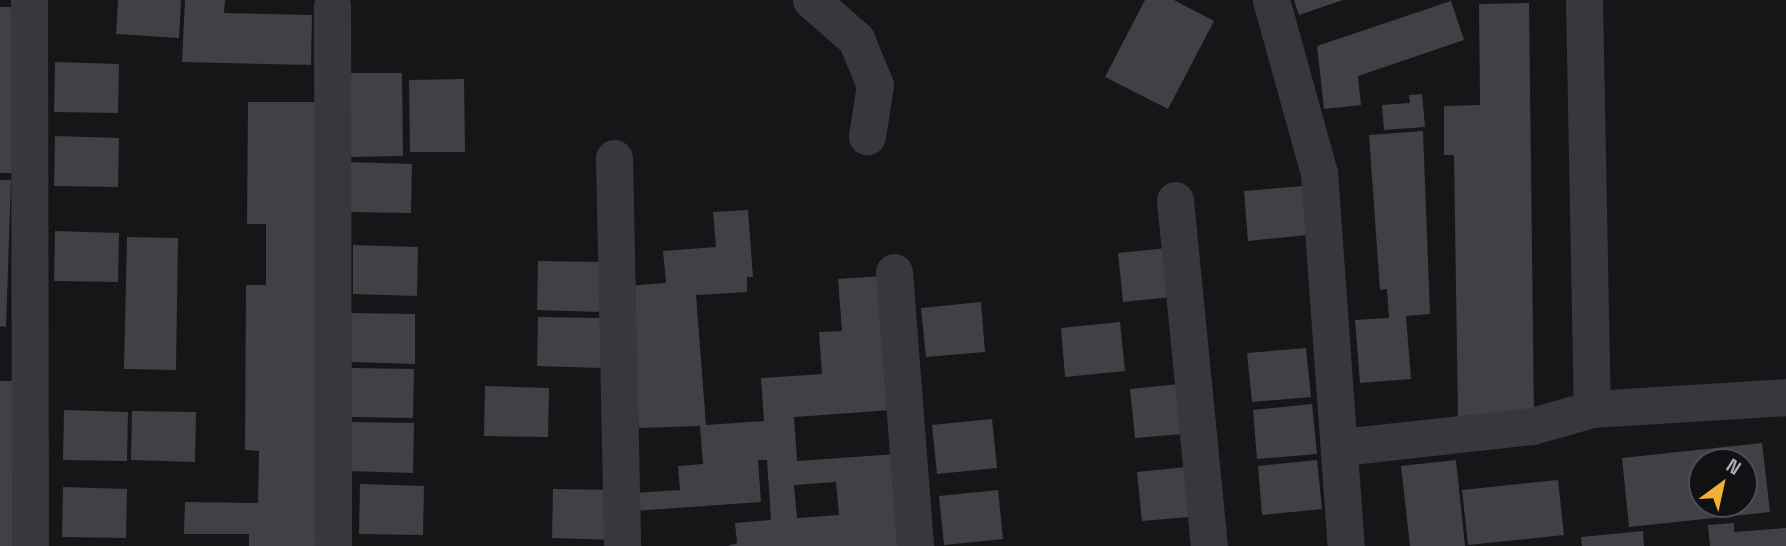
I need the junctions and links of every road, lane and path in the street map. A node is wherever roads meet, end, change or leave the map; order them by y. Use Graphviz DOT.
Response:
graph roads {
  1 [pos="29,0"];
  2 [pos="811,0"];
  3 [pos="1271,0"];
  4 [pos="1584,0"];
  5 [pos="332,6"];
  6 [pos="867,136"];
  7 [pos="614,159"];
  8 [pos="1175,200"];
  9 [pos="894,272"];
  10 [pos="1786,397"];
  11 [pos="1592,409"];
  12 [pos="1342,447"];
  13 [pos="30,546"];
  14 [pos="333,546"];
  15 [pos="622,546"];
  16 [pos="915,546"];
  17 [pos="1209,546"];
  18 [pos="1346,546"];
  1 -- 13 [label="street"];
  2 -- 6 [label="street"];
  3 -- 12 [label="street"];
  4 -- 11 [label="street"];
  5 -- 14 [label="street"];
  7 -- 15 [label="street"];
  8 -- 17 [label="street"];
  9 -- 16 [label="street"];
  10 -- 11 [label="street"];
  11 -- 12 [label="street"];
  12 -- 18 [label="street"];
}
